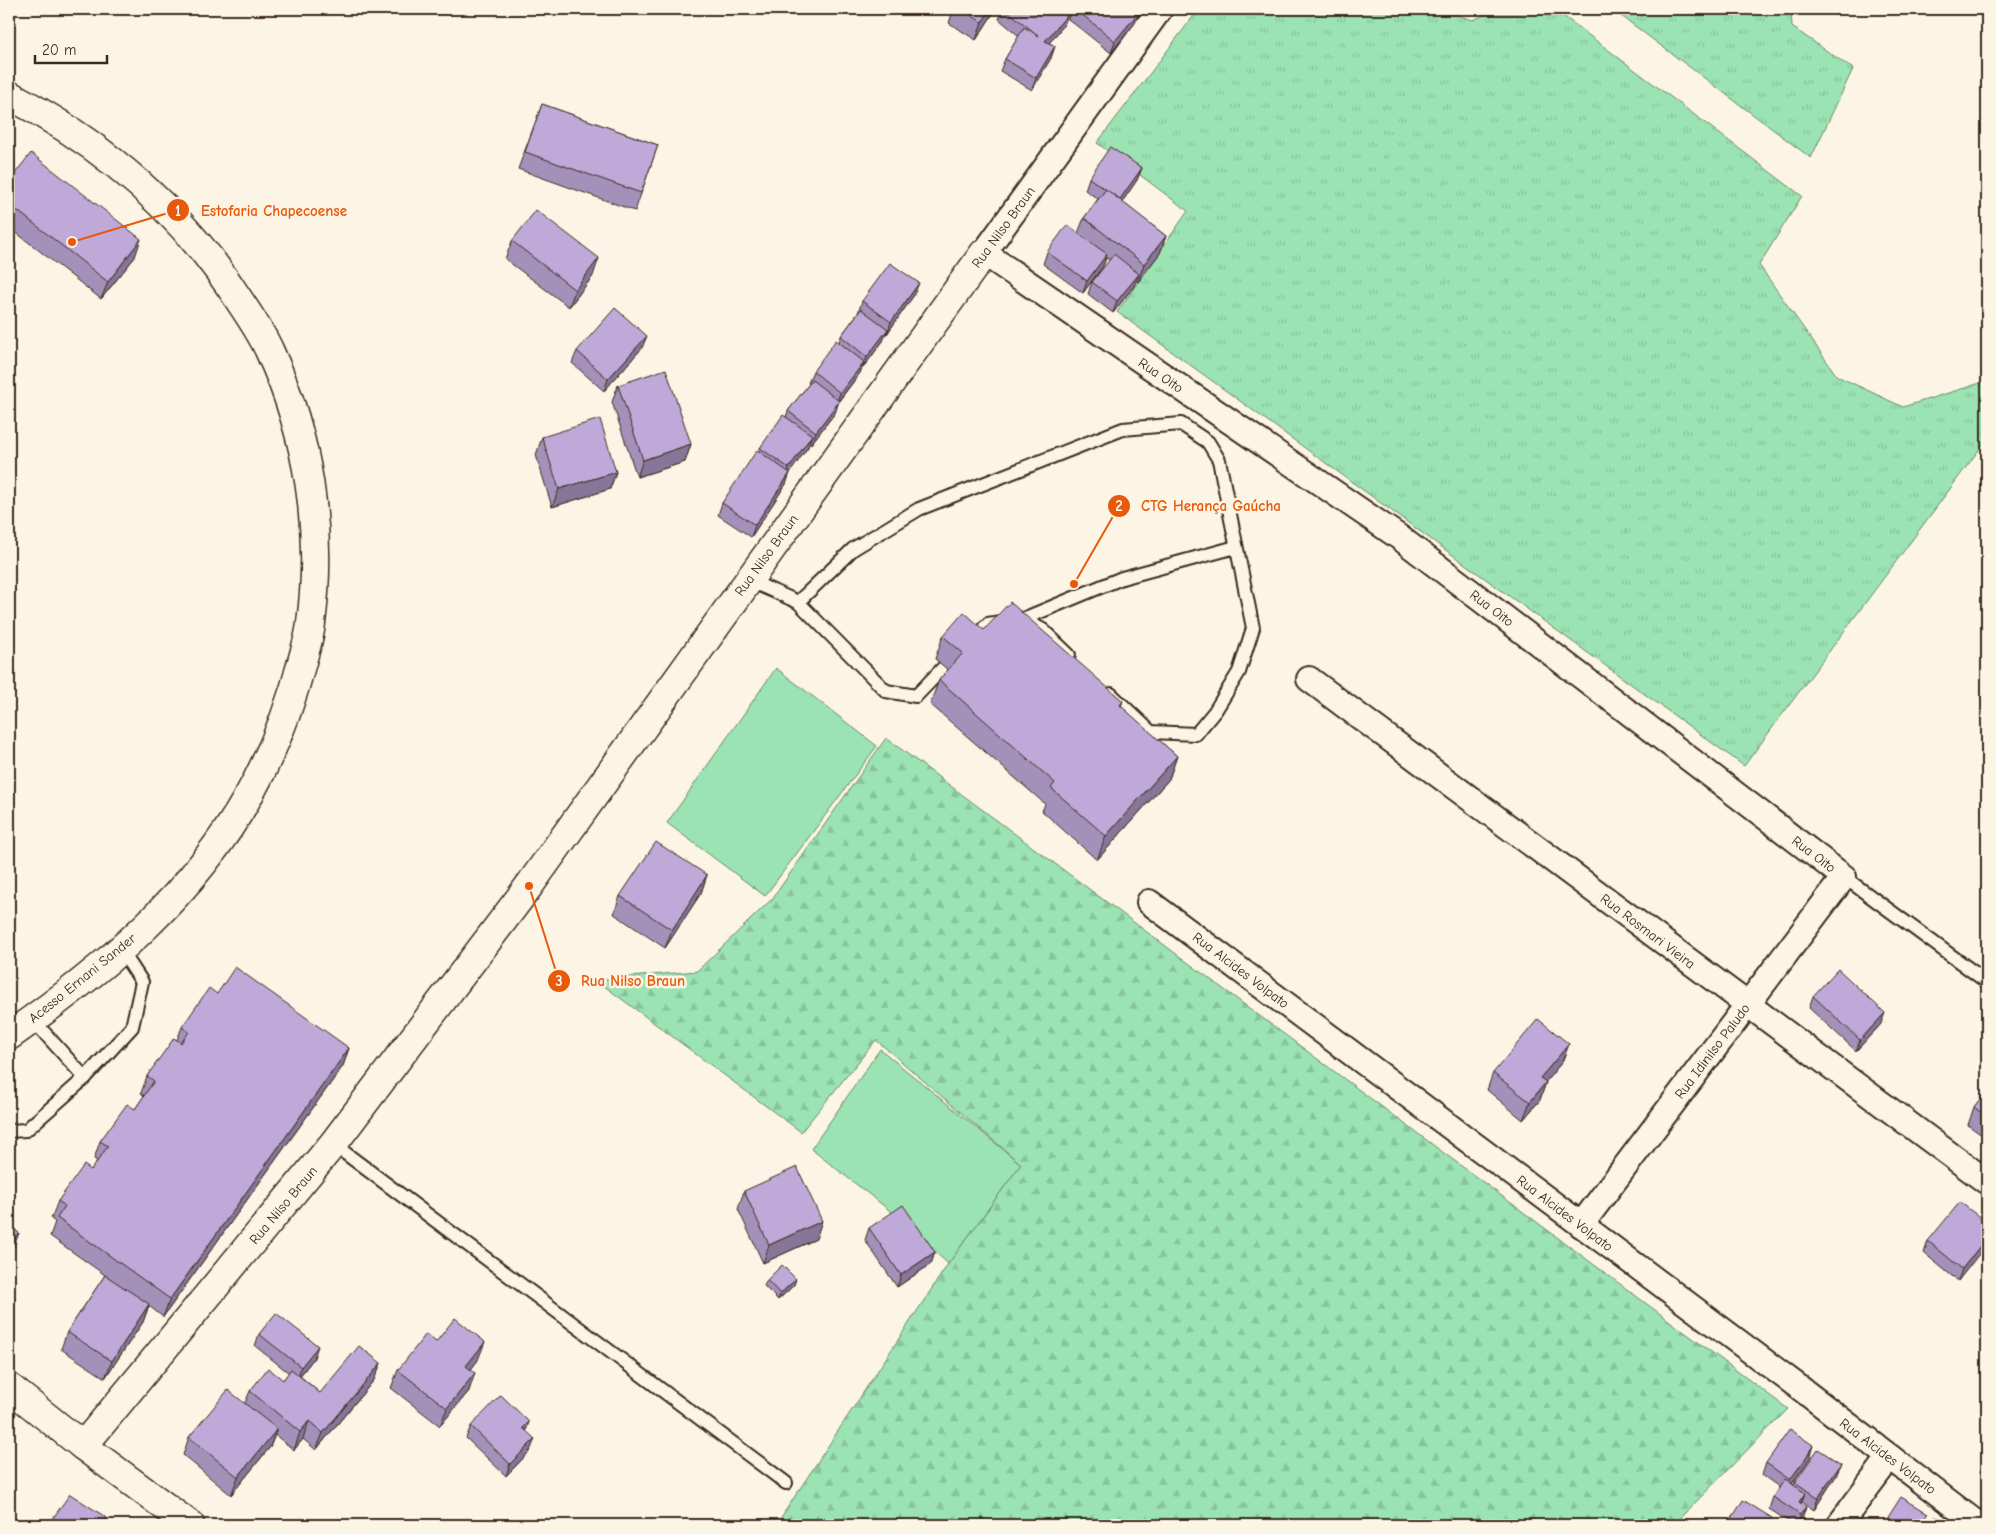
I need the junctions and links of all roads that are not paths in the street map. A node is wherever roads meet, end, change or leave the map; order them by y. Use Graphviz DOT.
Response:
graph roads {
  1 [pos="1160,9"];
  2 [pos="9,95"];
  3 [pos="984,253"];
  4 [pos="1236,547"];
  5 [pos="748,580"];
  6 [pos="798,602"];
  7 [pos="1023,619"];
  8 [pos="966,645"];
  9 [pos="1079,664"];
  10 [pos="944,667"];
  11 [pos="1309,679"];
  12 [pos="1100,684"];
  13 [pos="1844,877"];
  14 [pos="1149,902"];
  15 [pos="121,950"];
  16 [pos="1987,982"];
  17 [pos="1748,1004"];
  18 [pos="32,1020"];
  19 [pos="9,1036"];
  20 [pos="84,1078"];
  21 [pos="9,1131"];
  22 [pos="333,1144"];
  23 [pos="1987,1182"];
  24 [pos="1580,1224"];
  25 [pos="9,1387"];
  26 [pos="83,1446"];
  27 [pos="1890,1457"];
  28 [pos="786,1483"];
  29 [pos="190,1525"];
  30 [pos="1839,1525"];
  31 [pos="1979,1525"];
  1 -- 3 [label="street, Rua Nilso Braun"];
  2 -- 15 [label="main road, Acesso Ernani Sander"];
  3 -- 5 [label="main road, Rua Nilso Braun"];
  3 -- 13 [label="street, Rua Oito"];
  4 -- 6 [label="lane"];
  4 -- 7 [label="lane"];
  4 -- 12 [label="lane"];
  5 -- 6 [label="lane"];
  5 -- 22 [label="main road, Rua Nilso Braun"];
  6 -- 10 [label="lane"];
  7 -- 8 [label="lane"];
  7 -- 9 [label="lane"];
  11 -- 17 [label="street, Rua Rosmari Vieira"];
  13 -- 16 [label="lane, Rua Oito"];
  13 -- 17 [label="street, Rua Idinilso Paludo"];
  14 -- 24 [label="street, Rua Alcides Volpato"];
  15 -- 18 [label="main road, Acesso Ernani Sander"];
  15 -- 20 [label="lane"];
  17 -- 23 [label="street, Rua Rosmari Vieira"];
  17 -- 24 [label="street, Rua Idinilso Paludo"];
  18 -- 19 [label="main road, Acesso Ernani Sander"];
  18 -- 20 [label="lane"];
  20 -- 21 [label="lane"];
  22 -- 26 [label="main road, Rua Nilso Braun"];
  22 -- 28 [label="lane"];
  24 -- 27 [label="street, Rua Alcides Volpato"];
  25 -- 26 [label="main road"];
  26 -- 29 [label="main road"];
  27 -- 30 [label="street"];
  27 -- 31 [label="street, Rua Alcides Volpato"];
}
